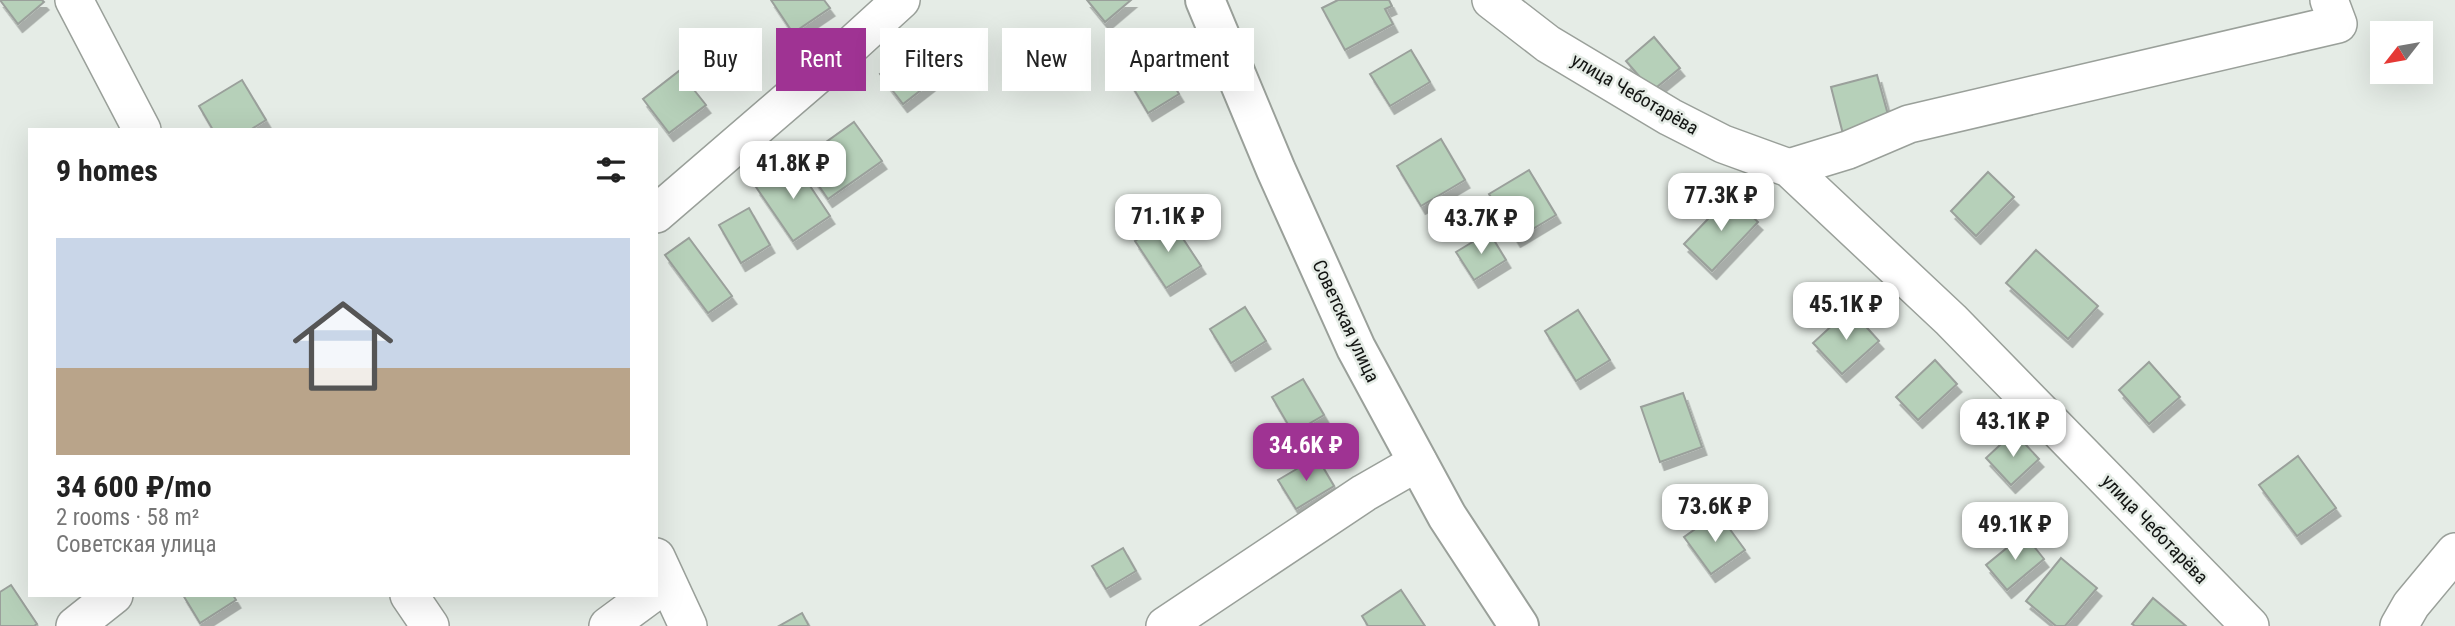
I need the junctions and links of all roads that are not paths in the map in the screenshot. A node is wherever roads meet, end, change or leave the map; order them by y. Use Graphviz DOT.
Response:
graph roads {
  1 [pos="74,0"];
  2 [pos="901,0"];
  3 [pos="1205,0"];
  4 [pos="1491,0"];
  5 [pos="2329,0"];
  6 [pos="141,128"];
  7 [pos="1789,168"];
  8 [pos="658,212"];
  9 [pos="1418,462"];
  10 [pos="2455,552"];
  11 [pos="658,582"];
  12 [pos="111,597"];
  13 [pos="410,597"];
  14 [pos="640,597"];
  15 [pos="75,626"];
  16 [pos="430,626"];
  17 [pos="608,626"];
  18 [pos="688,626"];
  19 [pos="1166,626"];
  20 [pos="1519,626"];
  21 [pos="2250,626"];
  22 [pos="2399,626"];
  1 -- 6 [label="street"];
  2 -- 8 [label="street"];
  3 -- 9 [label="main road, Советская улица"];
  4 -- 7 [label="street, улица Чеботарёва"];
  5 -- 7 [label="street"];
  7 -- 21 [label="street, улица Чеботарёва"];
  9 -- 19 [label="street"];
  9 -- 20 [label="main road, Советская улица"];
  10 -- 22 [label="street"];
  11 -- 18 [label="street"];
  12 -- 15 [label="street"];
  13 -- 16 [label="street"];
  14 -- 17 [label="street"];
}
